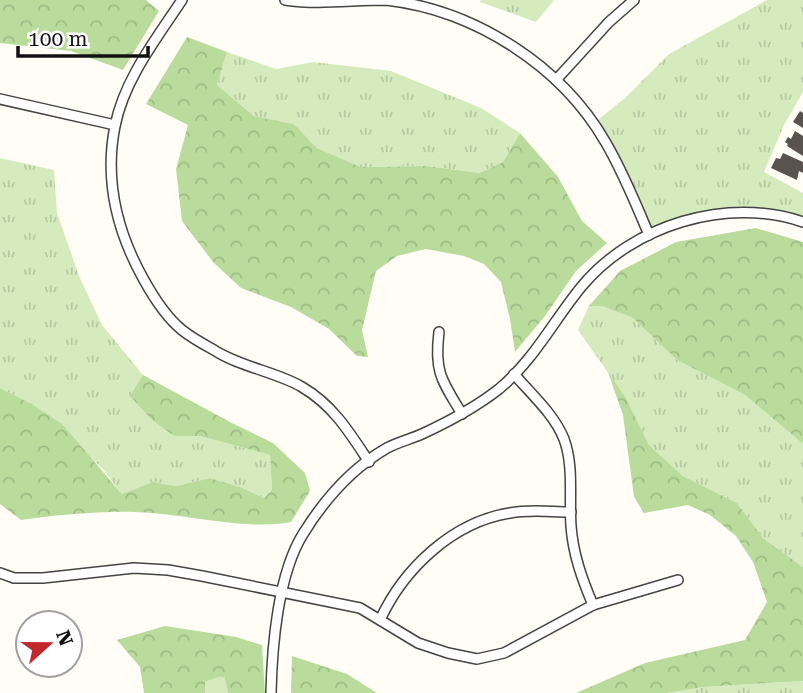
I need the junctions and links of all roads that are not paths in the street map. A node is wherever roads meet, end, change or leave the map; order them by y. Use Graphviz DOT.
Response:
graph roads {
  1 [pos="182,0"];
  2 [pos="285,0"];
  3 [pos="634,0"];
  4 [pos="411,3"];
  5 [pos="556,80"];
  6 [pos="0,99"];
  7 [pos="115,125"];
  8 [pos="803,222"];
  9 [pos="649,235"];
  10 [pos="439,332"];
  11 [pos="514,374"];
  12 [pos="462,414"];
  13 [pos="369,462"];
  14 [pos="571,512"];
  15 [pos="0,573"];
  16 [pos="678,580"];
  17 [pos="283,592"];
  18 [pos="593,604"];
  19 [pos="380,620"];
  20 [pos="271,693"];
  1 -- 7 [label="street"];
  2 -- 4 [label="street"];
  3 -- 5 [label="street"];
  4 -- 5 [label="street"];
  5 -- 9 [label="street"];
  6 -- 7 [label="street"];
  7 -- 13 [label="street"];
  8 -- 9 [label="street"];
  9 -- 11 [label="street"];
  10 -- 12 [label="street"];
  11 -- 12 [label="street"];
  11 -- 14 [label="street"];
  12 -- 13 [label="street"];
  13 -- 17 [label="street"];
  14 -- 18 [label="street"];
  14 -- 19 [label="street"];
  15 -- 17 [label="street"];
  16 -- 18 [label="street"];
  17 -- 19 [label="street"];
  17 -- 20 [label="street"];
  18 -- 19 [label="street"];
}
